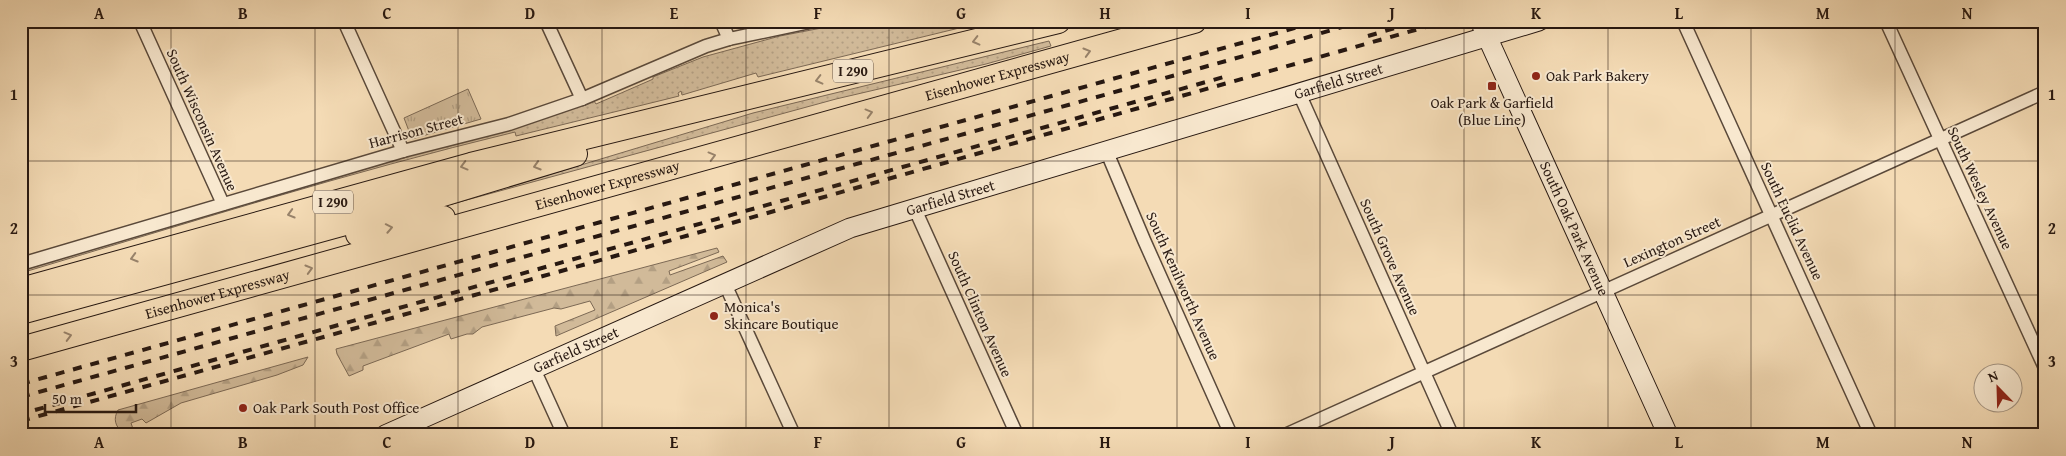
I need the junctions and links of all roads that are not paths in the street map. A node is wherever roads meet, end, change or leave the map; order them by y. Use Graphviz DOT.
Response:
graph roads {
  1 [pos="140,21"];
  2 [pos="344,21"];
  3 [pos="546,21"];
  4 [pos="721,21"];
  5 [pos="814,21"];
  6 [pos="1058,21"];
  7 [pos="1194,21"];
  8 [pos="1539,21"];
  9 [pos="1683,21"];
  10 [pos="1886,21"];
  11 [pos="1483,29"];
  12 [pos="729,39"];
  13 [pos="1299,92"];
  14 [pos="2045,92"];
  15 [pos="582,99"];
  16 [pos="648,122"];
  17 [pos="1940,139"];
  18 [pos="1106,150"];
  19 [pos="403,151"];
  20 [pos="223,204"];
  21 [pos="914,207"];
  22 [pos="1771,215"];
  23 [pos="496,217"];
  24 [pos="21,264"];
  25 [pos="725,284"];
  26 [pos="21,290"];
  27 [pos="1603,291"];
  28 [pos="21,312"];
  29 [pos="21,327"];
  30 [pos="21,349"];
  31 [pos="534,368"];
  32 [pos="2045,368"];
  33 [pos="1424,372"];
  34 [pos="385,435"];
  35 [pos="564,435"];
  36 [pos="794,435"];
  37 [pos="1017,435"];
  38 [pos="1231,435"];
  39 [pos="1285,435"];
  40 [pos="1452,435"];
  41 [pos="1668,435"];
  42 [pos="1871,435"];
  1 -- 20 [label="street, South Wisconsin Avenue"];
  2 -- 19 [label="street"];
  3 -- 15 [label="street"];
  4 -- 12 [label="street"];
  5 -- 12 [label="street, Harrison Street"];
  6 -- 16 [label="highway, I 290, one-way"];
  23 -- 7 [label="highway, Eisenhower Expressway, one-way"];
  8 -- 11 [label="street, Garfield Street"];
  9 -- 22 [label="street, South Euclid Avenue"];
  10 -- 17 [label="street, South Wesley Avenue"];
  11 -- 13 [label="street, Garfield Street"];
  11 -- 27 [label="street, South Oak Park Avenue"];
  12 -- 15 [label="street, Harrison Street"];
  13 -- 18 [label="street, Garfield Street"];
  13 -- 33 [label="street, South Grove Avenue"];
  14 -- 17 [label="street, Lexington Street"];
  15 -- 19 [label="street, Harrison Street"];
  16 -- 26 [label="highway, I 290, one-way"];
  16 -- 28 [label="highway, one-way"];
  17 -- 22 [label="street, Lexington Street"];
  17 -- 32 [label="street, South Wesley Avenue"];
  18 -- 21 [label="street, Garfield Street"];
  18 -- 38 [label="street, South Kenilworth Avenue"];
  19 -- 20 [label="street, Harrison Street"];
  20 -- 24 [label="street, Harrison Street"];
  21 -- 25 [label="street, Garfield Street"];
  21 -- 37 [label="street, South Clinton Avenue"];
  22 -- 27 [label="street, Lexington Street"];
  22 -- 42 [label="street, South Euclid Avenue"];
  29 -- 23 [label="highway, one-way"];
  30 -- 23 [label="highway, Eisenhower Expressway, one-way"];
  25 -- 31 [label="street, Garfield Street"];
  25 -- 36 [label="street"];
  27 -- 33 [label="street, Lexington Street"];
  27 -- 41 [label="street, South Oak Park Avenue"];
  31 -- 34 [label="street, Garfield Street"];
  31 -- 35 [label="street"];
  33 -- 39 [label="street, Lexington Street"];
  33 -- 40 [label="street, South Grove Avenue"];
}
